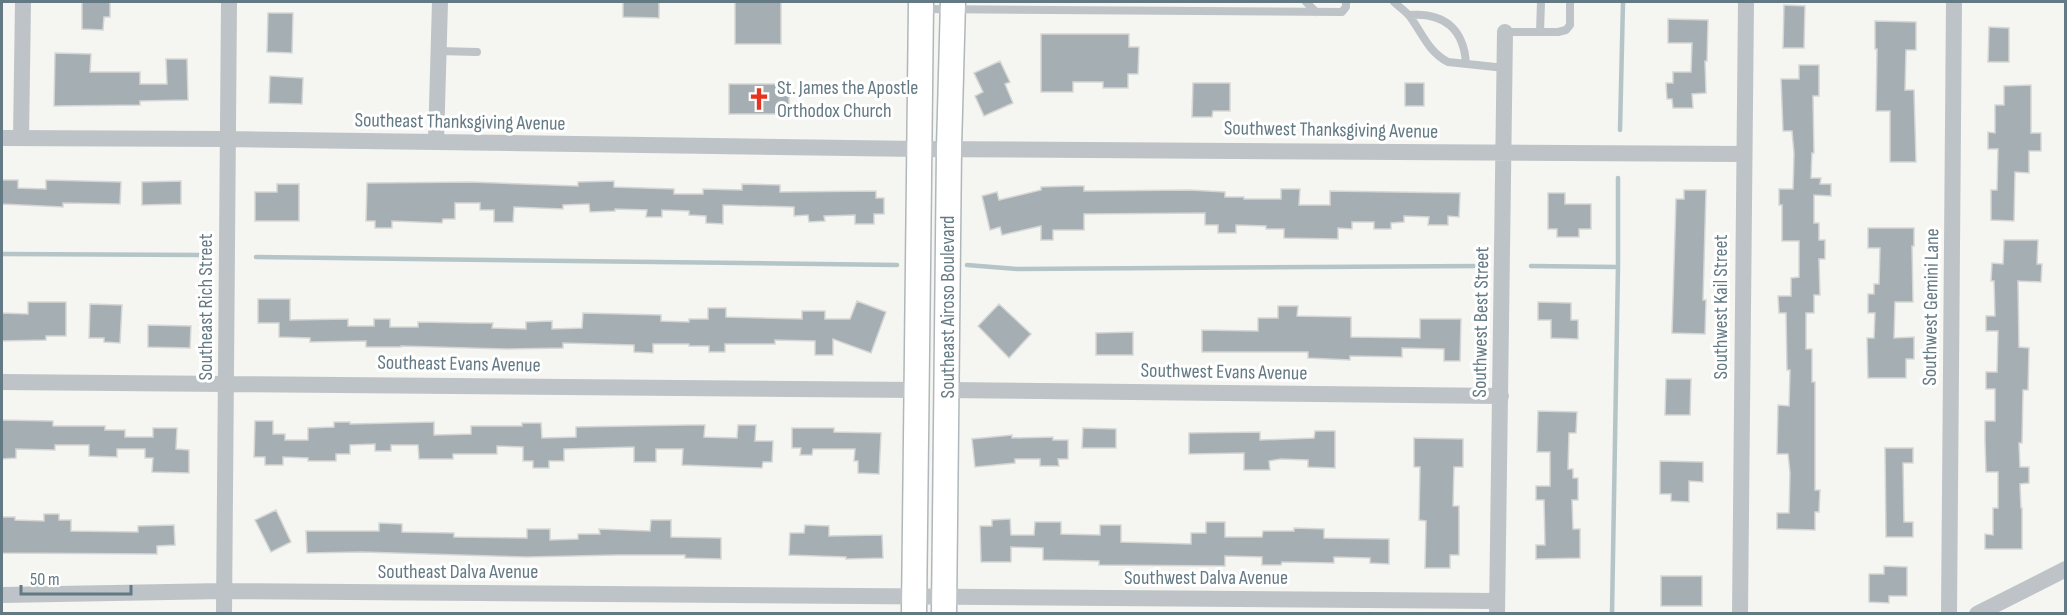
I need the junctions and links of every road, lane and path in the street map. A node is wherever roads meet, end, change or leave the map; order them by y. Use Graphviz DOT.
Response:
graph roads {
  1 [pos="23,2"];
  2 [pos="229,2"];
  3 [pos="440,2"];
  4 [pos="1306,2"];
  5 [pos="1346,2"];
  6 [pos="1394,2"];
  7 [pos="1541,2"];
  8 [pos="1570,2"];
  9 [pos="1746,2"];
  10 [pos="1954,2"];
  11 [pos="921,5"];
  12 [pos="953,5"];
  13 [pos="999,5"];
  14 [pos="1067,6"];
  15 [pos="1316,12"];
  16 [pos="1409,15"];
  17 [pos="1505,32"];
  18 [pos="1540,32"];
  19 [pos="439,51"];
  20 [pos="477,52"];
  21 [pos="1466,64"];
  22 [pos="1505,68"];
  23 [pos="2,138"];
  24 [pos="21,138"];
  25 [pos="228,139"];
  26 [pos="436,142"];
  27 [pos="949,148"];
  28 [pos="918,149"];
  29 [pos="1505,153"];
  30 [pos="1743,154"];
  31 [pos="2,382"];
  32 [pos="227,383"];
  33 [pos="916,390"];
  34 [pos="947,390"];
  35 [pos="1501,396"];
  36 [pos="2066,569"];
  37 [pos="224,591"];
  38 [pos="2,595"];
  39 [pos="914,605"];
  40 [pos="944,605"];
  41 [pos="1497,607"];
  42 [pos="224,614"];
  43 [pos="1740,614"];
  44 [pos="1948,614"];
  45 [pos="1977,614"];
  1 -- 24 [label="street"];
  2 -- 25 [label="street, Southeast Rich Street"];
  3 -- 19 [label="street"];
  4 -- 15 [label="lane"];
  5 -- 15 [label="lane"];
  6 -- 16 [label="lane"];
  7 -- 18 [label="lane"];
  8 -- 18 [label="lane"];
  9 -- 30 [label="street, Southwest Kail Street"];
  10 -- 44 [label="street, Southwest Gemini Lane"];
  11 -- 12 [label="lane"];
  11 -- 28 [label="main road, Southeast Airoso Boulevard"];
  12 -- 13 [label="lane"];
  12 -- 27 [label="main road, Southeast Airoso Boulevard"];
  13 -- 14 [label="lane"];
  14 -- 15 [label="lane"];
  16 -- 21 [label="lane"];
  16 -- 21 [label="lane"];
  17 -- 18 [label="lane"];
  17 -- 22 [label="street, Southwest Best Street"];
  19 -- 20 [label="lane"];
  19 -- 26 [label="street"];
  21 -- 22 [label="lane"];
  22 -- 29 [label="street, Southwest Best Street"];
  23 -- 24 [label="street, Southeast Thanksgiving Avenue"];
  24 -- 25 [label="street, Southeast Thanksgiving Avenue"];
  25 -- 26 [label="street, Southeast Thanksgiving Avenue"];
  25 -- 32 [label="street, Southeast Rich Street"];
  26 -- 28 [label="street, Southeast Thanksgiving Avenue"];
  27 -- 28 [label="street, Southwest Thanksgiving Avenue"];
  27 -- 29 [label="street, Southwest Thanksgiving Avenue"];
  27 -- 34 [label="main road, Southeast Airoso Boulevard"];
  28 -- 33 [label="main road, Southeast Airoso Boulevard"];
  29 -- 30 [label="street, Southwest Thanksgiving Avenue"];
  29 -- 35 [label="street, Southwest Best Street"];
  30 -- 43 [label="street, Southwest Kail Street"];
  31 -- 32 [label="street, Southeast Evans Avenue"];
  32 -- 33 [label="street, Southeast Evans Avenue"];
  32 -- 37 [label="street, Southeast Rich Street"];
  33 -- 39 [label="main road, Southeast Airoso Boulevard"];
  34 -- 35 [label="street, Southwest Evans Avenue"];
  34 -- 40 [label="main road, Southeast Airoso Boulevard"];
  35 -- 41 [label="street, Southwest Best Street"];
  36 -- 45 [label="street"];
  37 -- 38 [label="street, Southeast Dalva Avenue"];
  37 -- 39 [label="street, Southeast Dalva Avenue"];
  37 -- 42 [label="street, Southeast Rich Street"];
  39 -- 40 [label="street, Southwest Dalva Avenue"];
  40 -- 41 [label="street, Southwest Dalva Avenue"];
}
